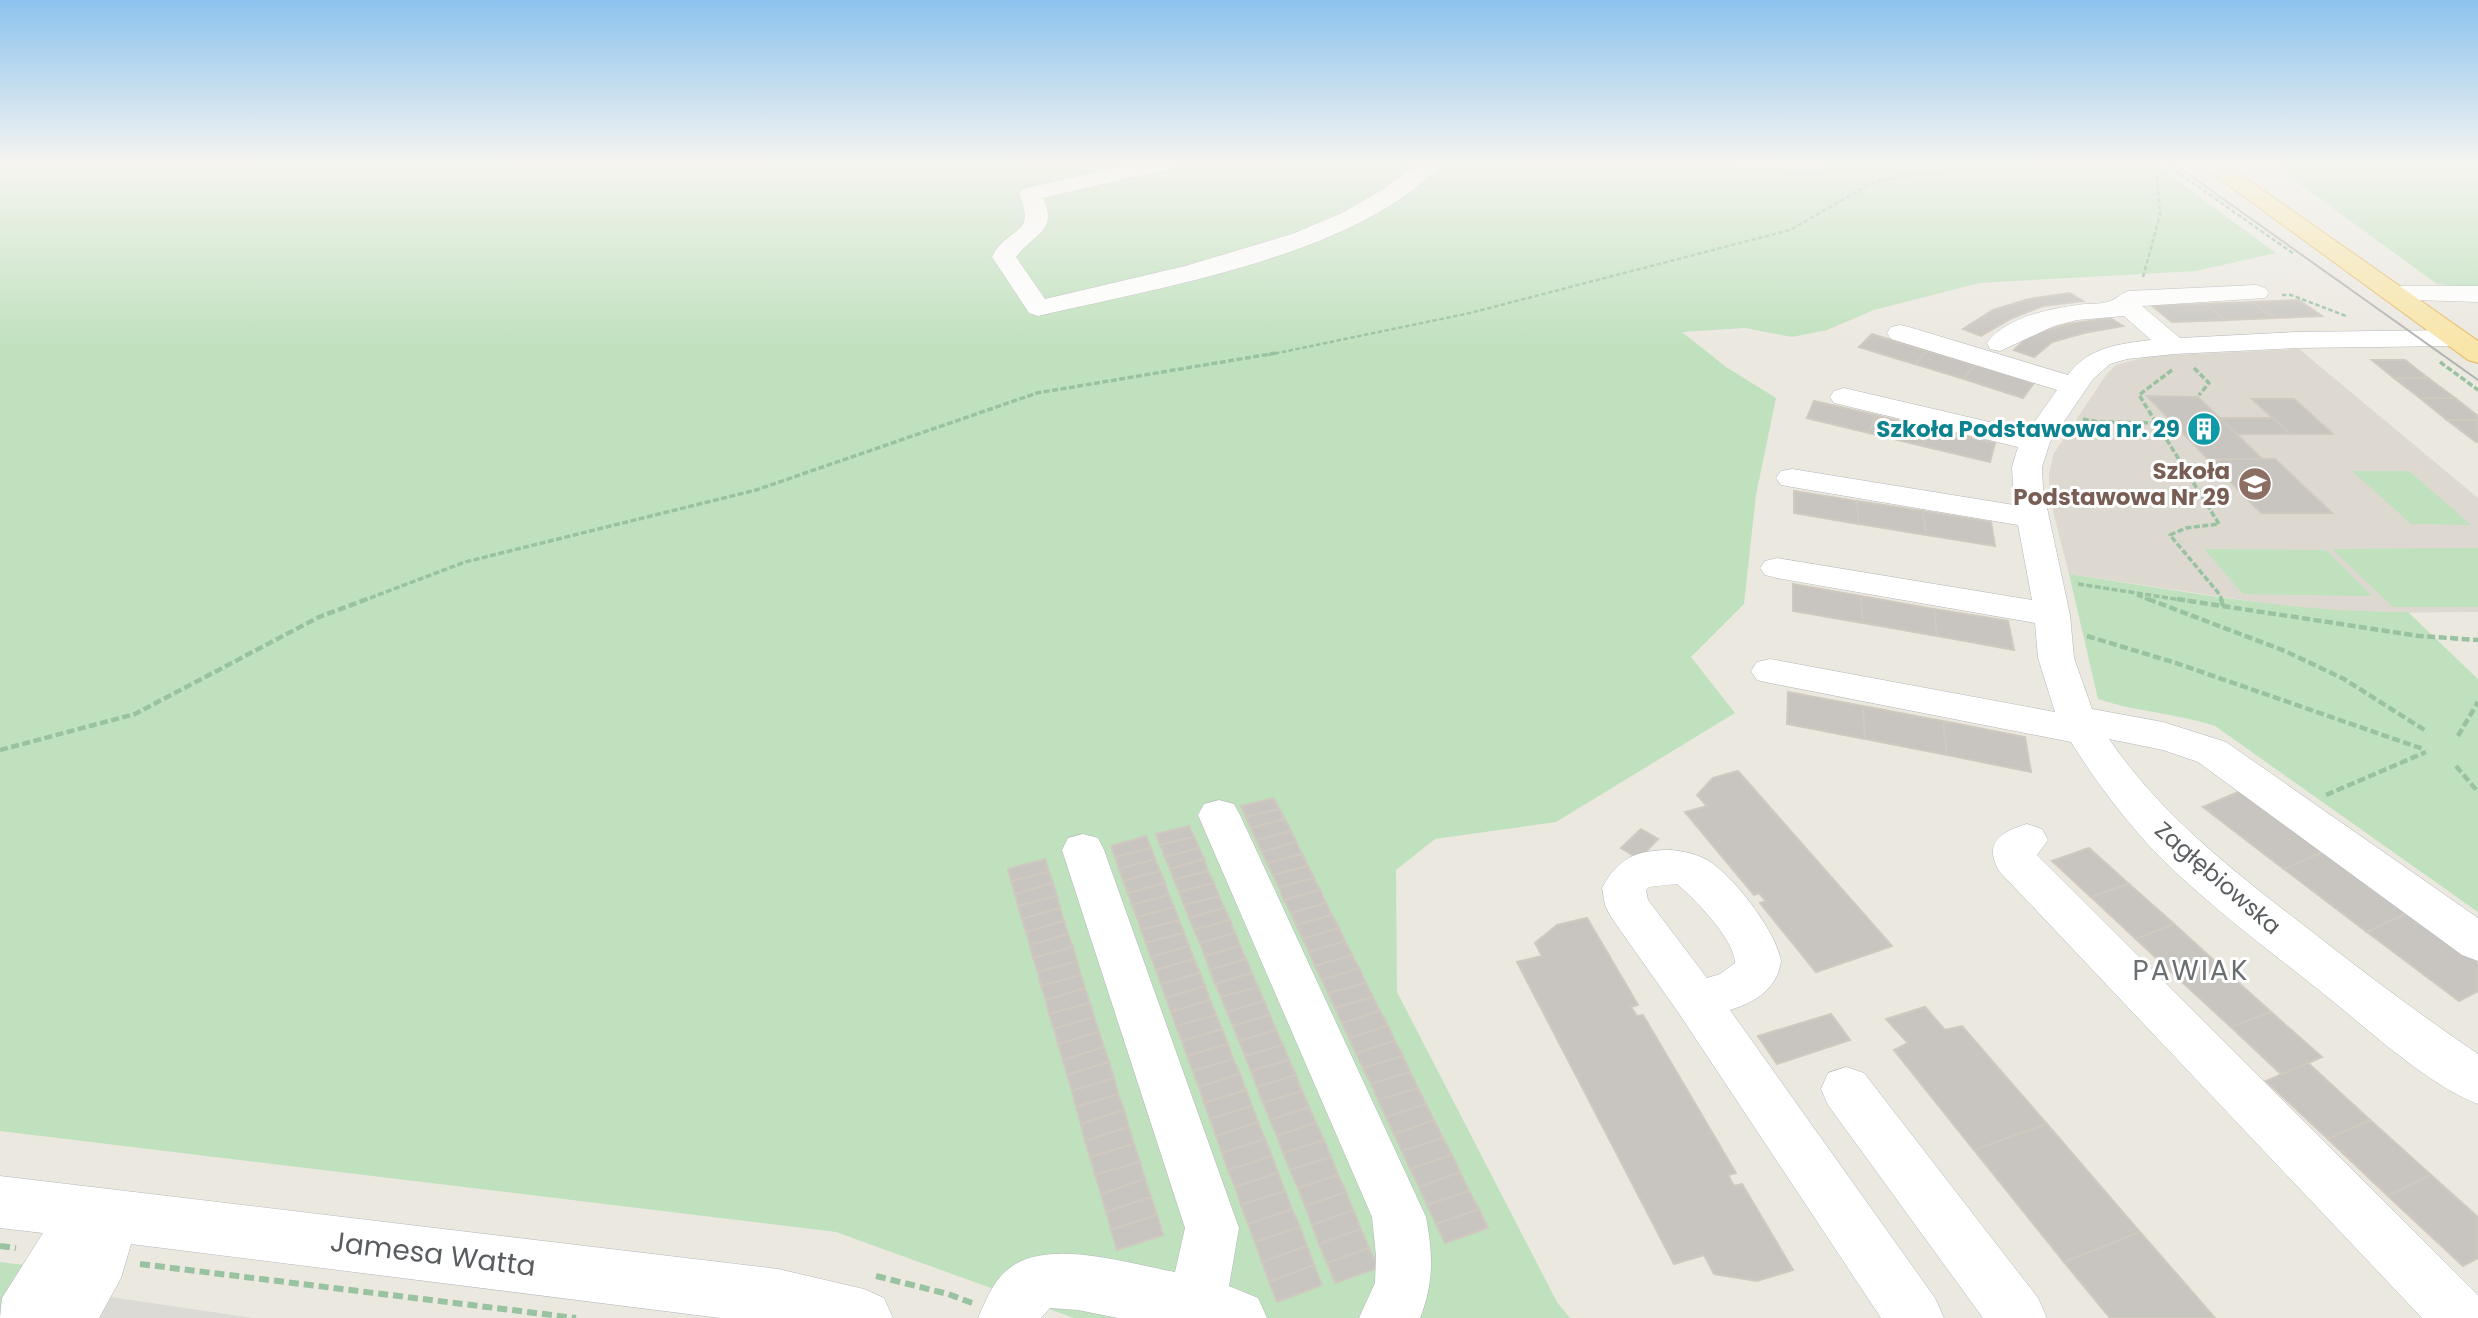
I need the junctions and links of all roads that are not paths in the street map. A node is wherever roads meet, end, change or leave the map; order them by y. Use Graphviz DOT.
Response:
graph roads {
  1 [pos="1036,224"];
  2 [pos="1333,224"];
  3 [pos="2295,224"];
  4 [pos="2266,294"];
  5 [pos="2394,294"];
  6 [pos="2478,294"];
  7 [pos="2133,303"];
  8 [pos="1900,333"];
  9 [pos="2000,343"];
  10 [pos="2466,346"];
  11 [pos="2180,360"];
  12 [pos="1844,397"];
  13 [pos="2076,402"];
  14 [pos="2035,442"];
  15 [pos="1792,478"];
  16 [pos="2032,518"];
  17 [pos="1777,568"];
  18 [pos="2052,615"];
  19 [pos="1770,671"];
  20 [pos="2079,726"];
  21 [pos="1219,815"];
  22 [pos="2027,840"];
  23 [pos="1083,850"];
  24 [pos="2478,942"];
  25 [pos="1697,1001"];
  26 [pos="2478,1082"];
  27 [pos="1846,1089"];
  28 [pos="0,1202"];
  29 [pos="90,1243"];
  30 [pos="1218,1311"];
  31 [pos="22,1318"];
  32 [pos="67,1318"];
  33 [pos="864,1318"];
  34 [pos="1007,1318"];
  35 [pos="1388,1318"];
  36 [pos="1915,1318"];
  37 [pos="2018,1318"];
  38 [pos="2461,1318"];
  1 -- 2 [label="street"];
  3 -- 5 [label="main road"];
  4 -- 7 [label="street"];
  5 -- 6 [label="street"];
  5 -- 10 [label="main road"];
  7 -- 9 [label="street"];
  7 -- 11 [label="street"];
  8 -- 13 [label="street"];
  10 -- 11 [label="street, Zagłębiowska"];
  11 -- 13 [label="street, Zagłębiowska"];
  12 -- 14 [label="street"];
  13 -- 14 [label="street, Zagłębiowska"];
  14 -- 16 [label="street, Zagłębiowska"];
  15 -- 16 [label="street"];
  16 -- 18 [label="street, Zagłębiowska"];
  17 -- 18 [label="street"];
  18 -- 20 [label="street, Zagłębiowska"];
  19 -- 20 [label="street"];
  20 -- 24 [label="street"];
  20 -- 26 [label="street, Zagłębiowska"];
  21 -- 35 [label="street"];
  22 -- 38 [label="street"];
  23 -- 30 [label="street"];
  25 -- 36 [label="street"];
  27 -- 37 [label="street"];
  28 -- 29 [label="street, Jamesa Watta"];
  29 -- 31 [label="street"];
  29 -- 32 [label="street"];
  29 -- 33 [label="street, Jamesa Watta"];
  30 -- 34 [label="street"];
}
